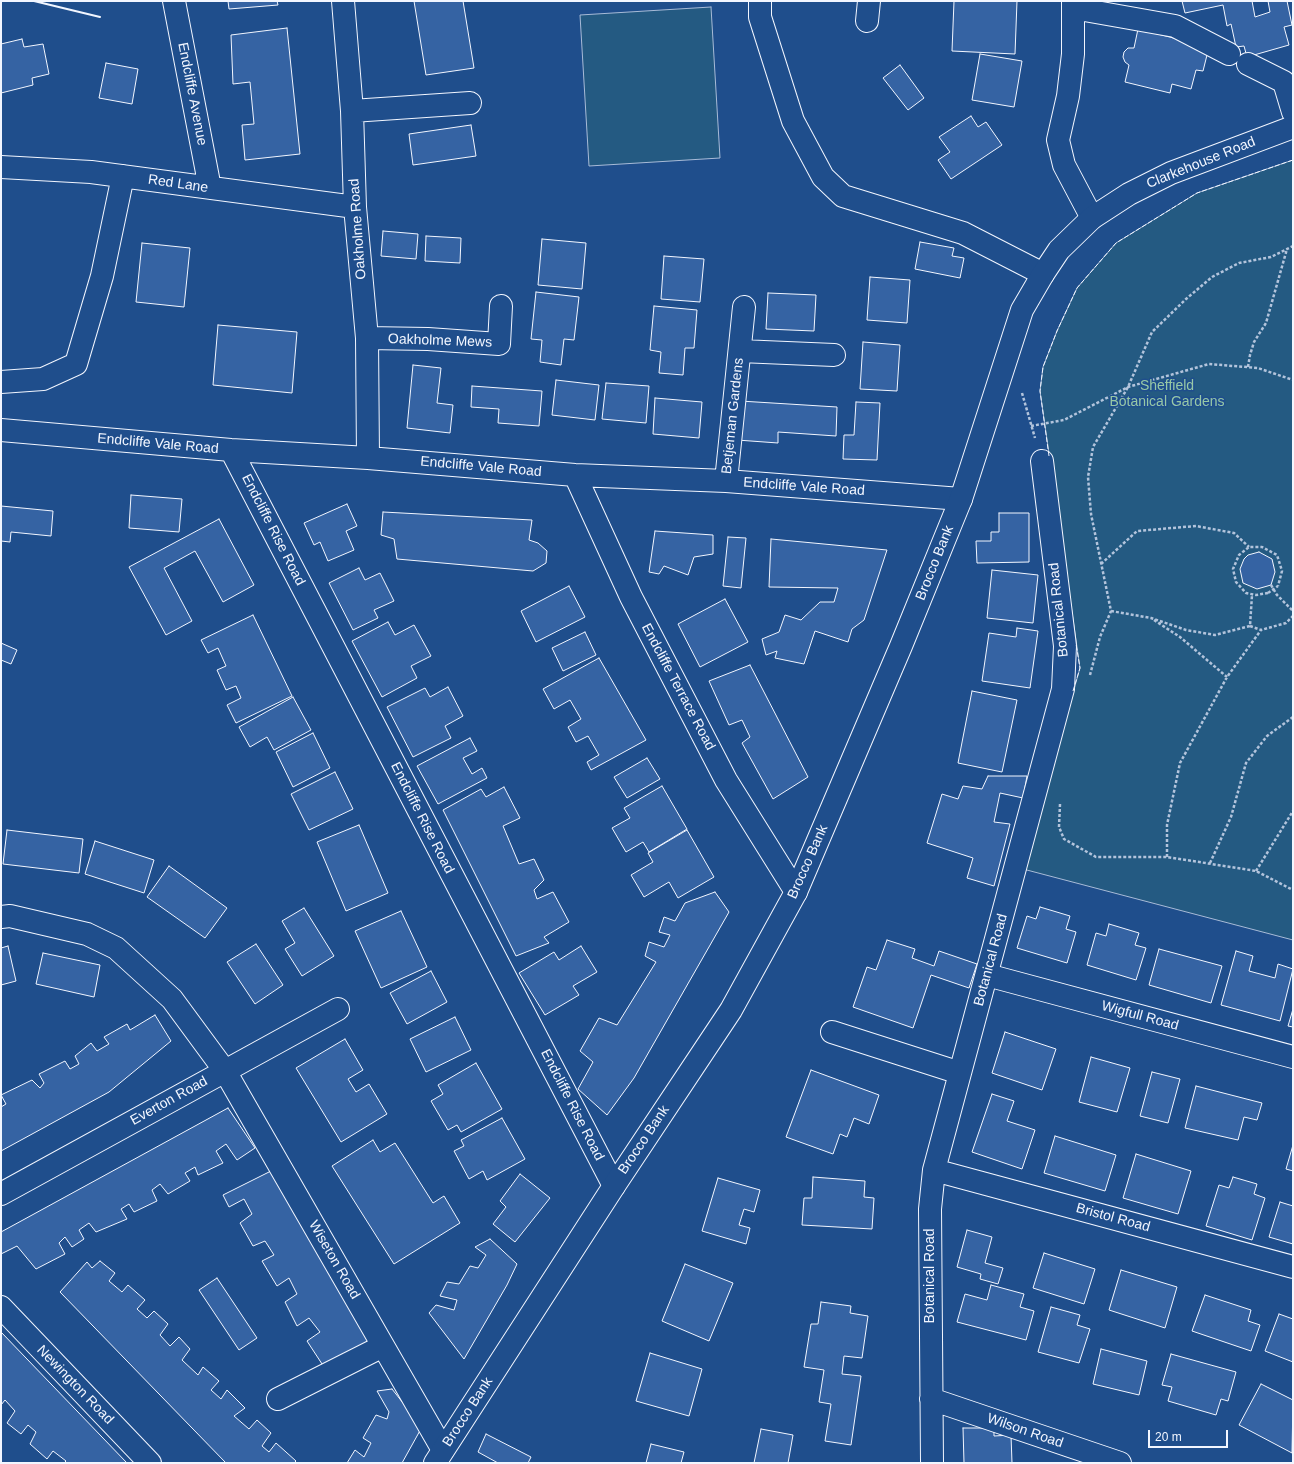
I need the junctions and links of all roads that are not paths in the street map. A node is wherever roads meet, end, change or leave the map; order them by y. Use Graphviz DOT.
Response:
graph roads {
  1 [pos="174,1"];
  2 [pos="343,1"];
  3 [pos="760,1"];
  4 [pos="1073,4"];
  5 [pos="470,103"];
  6 [pos="352,111"];
  7 [pos="1293,112"];
  8 [pos="1293,128"];
  9 [pos="1,167"];
  10 [pos="123,176"];
  11 [pos="210,188"];
  12 [pos="355,207"];
  13 [pos="1092,218"];
  14 [pos="1043,274"];
  15 [pos="501,306"];
  16 [pos="744,307"];
  17 [pos="367,338"];
  18 [pos="740,351"];
  19 [pos="834,355"];
  20 [pos="1,382"];
  21 [pos="1,430"];
  22 [pos="231,450"];
  23 [pos="368,458"];
  24 [pos="1042,461"];
  25 [pos="575,475"];
  26 [pos="726,482"];
  27 [pos="961,499"];
  28 [pos="796,892"];
  29 [pos="1,918"];
  30 [pos="987,975"];
  31 [pos="338,1009"];
  32 [pos="832,1032"];
  33 [pos="1293,1057"];
  34 [pos="225,1071"];
  35 [pos="960,1072"];
  36 [pos="934,1170"];
  37 [pos="614,1186"];
  38 [pos="1,1194"];
  39 [pos="1293,1267"];
  40 [pos="1,1307"];
  41 [pos="383,1346"];
  42 [pos="278,1399"];
  43 [pos="931,1399"];
  44 [pos="439,1456"];
  45 [pos="150,1463"];
  46 [pos="932,1463"];
  47 [pos="1120,1463"];
  1 -- 11 [label="street, Endcliffe Avenue"];
  2 -- 6 [label="street, Oakholme Road"];
  3 -- 14 [label="street"];
  4 -- 7 [label="street"];
  4 -- 13 [label="street"];
  5 -- 6 [label="street"];
  6 -- 12 [label="street, Oakholme Road"];
  8 -- 13 [label="street, Clarkehouse Road"];
  9 -- 10 [label="street, Red Lane"];
  10 -- 11 [label="street, Red Lane"];
  10 -- 20 [label="street"];
  11 -- 12 [label="street, Red Lane"];
  12 -- 17 [label="street, Oakholme Road"];
  13 -- 14 [label="street, Brocco Bank"];
  14 -- 27 [label="street, Brocco Bank"];
  15 -- 17 [label="street, Oakholme Mews"];
  16 -- 18 [label="street, Betjeman Gardens"];
  17 -- 23 [label="street, Oakholme Road"];
  18 -- 19 [label="street, Betjeman Gardens"];
  18 -- 26 [label="street, Betjeman Gardens"];
  21 -- 22 [label="street, Endcliffe Vale Road"];
  22 -- 23 [label="street, Endcliffe Vale Road"];
  22 -- 37 [label="street, Endcliffe Rise Road"];
  23 -- 25 [label="street, Endcliffe Vale Road"];
  24 -- 30 [label="street, Botanical Road"];
  25 -- 26 [label="street, Endcliffe Vale Road"];
  25 -- 28 [label="street, Endcliffe Terrace Road"];
  26 -- 27 [label="street, Endcliffe Vale Road"];
  27 -- 28 [label="street, Brocco Bank"];
  28 -- 37 [label="street, Brocco Bank"];
  29 -- 34 [label="street, Wiseton Road"];
  30 -- 33 [label="street, Wigfull Road"];
  30 -- 35 [label="street, Botanical Road"];
  31 -- 34 [label="street, Everton Road"];
  32 -- 35 [label="street"];
  34 -- 38 [label="street, Everton Road"];
  34 -- 41 [label="street, Wiseton Road"];
  35 -- 36 [label="street, Botanical Road"];
  36 -- 39 [label="street, Bristol Road"];
  36 -- 43 [label="street, Botanical Road"];
  37 -- 44 [label="street, Brocco Bank"];
  40 -- 45 [label="street, Newington Road"];
  41 -- 42 [label="street"];
  41 -- 44 [label="street, Wiseton Road"];
  43 -- 46 [label="street, Botanical Road"];
  43 -- 47 [label="street, Wilson Road"];
}
